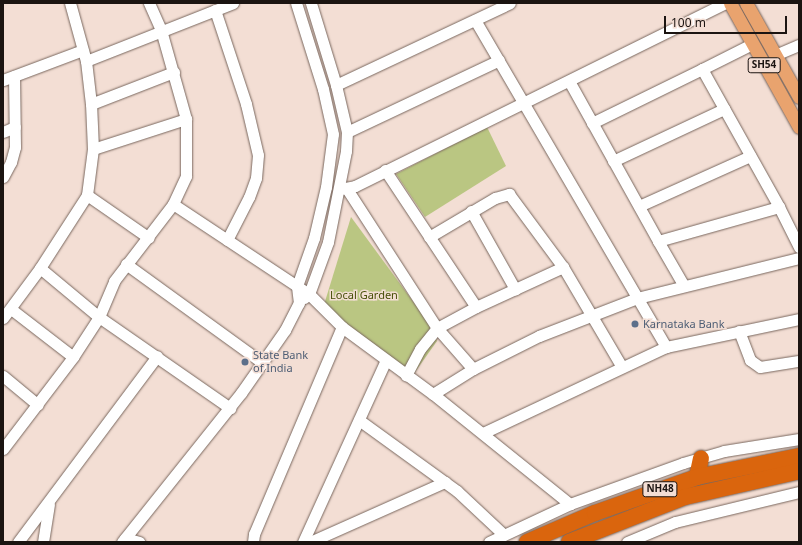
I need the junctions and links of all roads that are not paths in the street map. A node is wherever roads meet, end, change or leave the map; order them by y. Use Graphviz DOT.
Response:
graph roads {
  1 [pos="70,3"];
  2 [pos="149,3"];
  3 [pos="233,3"];
  4 [pos="296,3"];
  5 [pos="311,3"];
  6 [pos="510,3"];
  7 [pos="725,3"];
  8 [pos="730,3"];
  9 [pos="746,3"];
  10 [pos="215,10"];
  11 [pos="475,20"];
  12 [pos="161,30"];
  13 [pos="752,44"];
  14 [pos="799,45"];
  15 [pos="775,55"];
  16 [pos="84,56"];
  17 [pos="499,60"];
  18 [pos="702,69"];
  19 [pos="174,72"];
  20 [pos="785,72"];
  21 [pos="14,76"];
  22 [pos="3,80"];
  23 [pos="773,80"];
  24 [pos="569,81"];
  25 [pos="336,85"];
  26 [pos="799,97"];
  27 [pos="525,102"];
  28 [pos="91,104"];
  29 [pos="724,109"];
  30 [pos="186,119"];
  31 [pos="592,122"];
  32 [pos="15,127"];
  33 [pos="799,127"];
  34 [pos="3,132"];
  35 [pos="347,132"];
  36 [pos="93,149"];
  37 [pos="750,156"];
  38 [pos="613,161"];
  39 [pos="384,170"];
  40 [pos="3,177"];
  41 [pos="344,189"];
  42 [pos="87,194"];
  43 [pos="173,204"];
  44 [pos="639,206"];
  45 [pos="779,207"];
  46 [pos="471,211"];
  47 [pos="149,238"];
  48 [pos="429,238"];
  49 [pos="227,240"];
  50 [pos="658,241"];
  51 [pos="799,247"];
  52 [pos="799,258"];
  53 [pos="126,264"];
  54 [pos="563,267"];
  55 [pos="40,268"];
  56 [pos="296,286"];
  57 [pos="684,286"];
  58 [pos="515,289"];
  59 [pos="309,294"];
  60 [pos="637,298"];
  61 [pos="299,303"];
  62 [pos="476,307"];
  63 [pos="11,309"];
  64 [pos="591,315"];
  65 [pos="100,317"];
  66 [pos="3,318"];
  67 [pos="799,319"];
  68 [pos="342,327"];
  69 [pos="437,328"];
  70 [pos="739,331"];
  71 [pos="666,347"];
  72 [pos="157,356"];
  73 [pos="73,357"];
  74 [pos="386,360"];
  75 [pos="799,362"];
  76 [pos="263,363"];
  77 [pos="622,367"];
  78 [pos="473,369"];
  79 [pos="406,375"];
  80 [pos="3,376"];
  81 [pos="433,394"];
  82 [pos="38,405"];
  83 [pos="230,408"];
  84 [pos="358,420"];
  85 [pos="483,433"];
  86 [pos="799,439"];
  87 [pos="3,450"];
  88 [pos="799,456"];
  89 [pos="702,458"];
  90 [pos="799,471"];
  91 [pos="697,477"];
  92 [pos="445,482"];
  93 [pos="799,492"];
  94 [pos="49,503"];
  95 [pos="570,504"];
  96 [pos="504,535"];
  97 [pos="123,540"];
  98 [pos="18,542"];
  99 [pos="42,542"];
  100 [pos="139,542"];
  101 [pos="253,542"];
  102 [pos="304,542"];
  103 [pos="310,542"];
  104 [pos="489,542"];
  105 [pos="527,542"];
  106 [pos="569,542"];
  107 [pos="627,542"];
  1 -- 16 [label="street"];
  2 -- 12 [label="street"];
  3 -- 10 [label="street"];
  4 -- 56 [label="street"];
  5 -- 25 [label="street"];
  6 -- 11 [label="street"];
  7 -- 24 [label="street"];
  8 -- 13 [label="main road, SH54"];
  9 -- 15 [label="main road, SH54"];
  10 -- 12 [label="street"];
  10 -- 49 [label="street"];
  11 -- 17 [label="street"];
  11 -- 25 [label="street"];
  12 -- 16 [label="street"];
  12 -- 19 [label="street"];
  13 -- 18 [label="street"];
  13 -- 23 [label="main road, SH54"];
  14 -- 15 [label="street"];
  15 -- 20 [label="main road, SH54"];
  16 -- 21 [label="street"];
  16 -- 28 [label="street"];
  17 -- 27 [label="street"];
  17 -- 35 [label="street"];
  18 -- 29 [label="street"];
  18 -- 31 [label="street"];
  19 -- 28 [label="street"];
  19 -- 30 [label="street"];
  20 -- 23 [label="main road"];
  20 -- 26 [label="main road, SH54"];
  21 -- 22 [label="street"];
  21 -- 32 [label="street"];
  23 -- 33 [label="main road, SH54"];
  24 -- 27 [label="street"];
  24 -- 31 [label="street"];
  25 -- 35 [label="street"];
  27 -- 39 [label="street"];
  27 -- 60 [label="street"];
  28 -- 36 [label="street"];
  29 -- 37 [label="street"];
  29 -- 38 [label="street"];
  30 -- 36 [label="street"];
  30 -- 43 [label="street"];
  31 -- 38 [label="street"];
  32 -- 34 [label="street"];
  32 -- 40 [label="street"];
  35 -- 41 [label="street"];
  36 -- 42 [label="street"];
  37 -- 44 [label="street"];
  37 -- 45 [label="street"];
  38 -- 44 [label="street"];
  39 -- 41 [label="street"];
  39 -- 48 [label="street"];
  41 -- 59 [label="street"];
  41 -- 69 [label="street"];
  42 -- 47 [label="street"];
  42 -- 55 [label="street"];
  43 -- 47 [label="street"];
  43 -- 49 [label="street"];
  44 -- 50 [label="street"];
  45 -- 50 [label="street"];
  45 -- 51 [label="street"];
  46 -- 48 [label="street"];
  46 -- 54 [label="street"];
  46 -- 58 [label="street"];
  47 -- 53 [label="street"];
  48 -- 62 [label="street"];
  49 -- 56 [label="street"];
  50 -- 57 [label="street"];
  52 -- 57 [label="street"];
  53 -- 65 [label="street"];
  53 -- 76 [label="street"];
  54 -- 58 [label="street"];
  54 -- 64 [label="street"];
  55 -- 63 [label="street"];
  55 -- 65 [label="street"];
  56 -- 59 [label="street"];
  56 -- 61 [label="street"];
  57 -- 60 [label="street"];
  58 -- 62 [label="street"];
  59 -- 61 [label="street"];
  59 -- 68 [label="street"];
  60 -- 64 [label="street"];
  60 -- 71 [label="street"];
  61 -- 76 [label="street"];
  62 -- 69 [label="street"];
  63 -- 66 [label="street"];
  63 -- 73 [label="street"];
  64 -- 77 [label="street"];
  64 -- 78 [label="street"];
  65 -- 72 [label="street"];
  65 -- 73 [label="street"];
  67 -- 70 [label="street"];
  68 -- 74 [label="street"];
  68 -- 101 [label="street"];
  69 -- 78 [label="street"];
  69 -- 79 [label="street"];
  70 -- 71 [label="street"];
  70 -- 75 [label="street"];
  71 -- 77 [label="street"];
  72 -- 83 [label="street"];
  72 -- 94 [label="street"];
  73 -- 82 [label="street"];
  74 -- 79 [label="street"];
  74 -- 84 [label="street"];
  76 -- 83 [label="street"];
  77 -- 85 [label="street"];
  78 -- 81 [label="street"];
  79 -- 81 [label="street"];
  80 -- 82 [label="street"];
  81 -- 85 [label="street"];
  82 -- 87 [label="street"];
  83 -- 97 [label="street"];
  84 -- 92 [label="street"];
  84 -- 102 [label="street"];
  85 -- 95 [label="street"];
  86 -- 89 [label="street"];
  88 -- 91 [label="highway, NH48"];
  89 -- 91 [label="highway"];
  89 -- 95 [label="street"];
  90 -- 106 [label="highway, NH48"];
  91 -- 105 [label="highway, NH48"];
  92 -- 96 [label="street"];
  92 -- 103 [label="street"];
  93 -- 107 [label="street"];
  94 -- 98 [label="street"];
  94 -- 99 [label="street"];
  95 -- 96 [label="street"];
  96 -- 104 [label="street"];
  97 -- 100 [label="street"];
}
